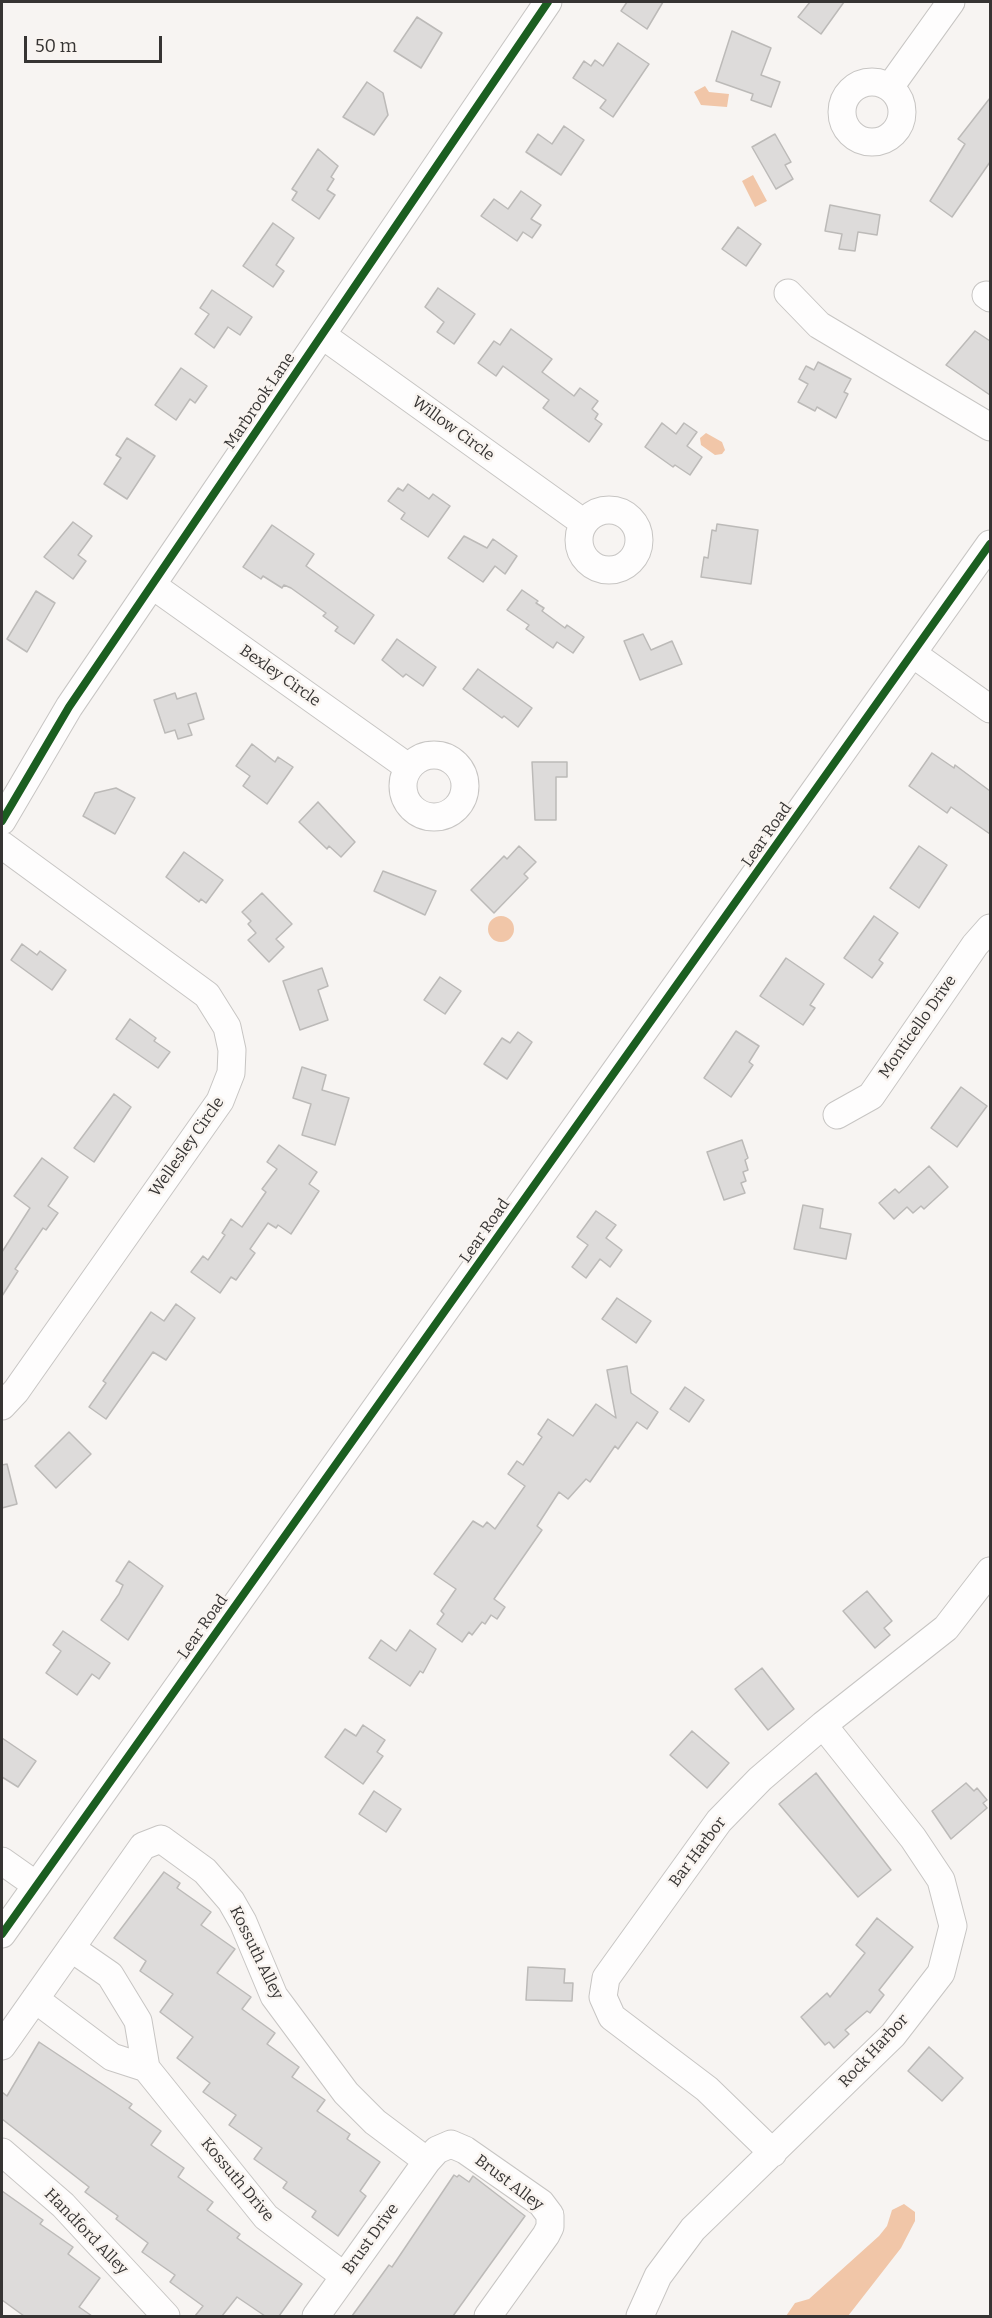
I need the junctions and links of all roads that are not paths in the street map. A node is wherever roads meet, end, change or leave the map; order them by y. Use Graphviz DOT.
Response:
graph roads {
  1 [pos="548,2"];
  2 [pos="951,2"];
  3 [pos="890,87"];
  4 [pos="788,293"];
  5 [pos="322,334"];
  6 [pos="990,427"];
  7 [pos="584,523"];
  8 [pos="990,544"];
  9 [pos="152,585"];
  10 [pos="912,654"];
  11 [pos="990,709"];
  12 [pos="408,767"];
  13 [pos="2,821"];
  14 [pos="2,845"];
  15 [pos="990,928"];
  16 [pos="837,1115"];
  17 [pos="2,1406"];
  18 [pos="990,1571"];
  19 [pos="823,1725"];
  20 [pos="2,1860"];
  21 [pos="36,1885"];
  22 [pos="2,1934"];
  23 [pos="71,1948"];
  24 [pos="34,1999"];
  25 [pos="2,2046"];
  26 [pos="146,2068"];
  27 [pos="2,2152"];
  28 [pos="773,2153"];
  29 [pos="427,2161"];
  30 [pos="344,2276"];
  31 [pos="166,2316"];
  32 [pos="316,2316"];
  33 [pos="488,2316"];
  34 [pos="640,2316"];
  1 -- 5 [label="street, Marbrook Lane"];
  2 -- 3 [label="street"];
  4 -- 6 [label="street"];
  5 -- 7 [label="street, Willow Circle"];
  5 -- 9 [label="street, Marbrook Lane"];
  8 -- 10 [label="street, Lear Road"];
  9 -- 12 [label="street, Bexley Circle"];
  9 -- 13 [label="street, Marbrook Lane"];
  10 -- 11 [label="street"];
  10 -- 21 [label="street, Lear Road"];
  14 -- 17 [label="street, Wellesley Circle"];
  15 -- 16 [label="street, Monticello Drive"];
  18 -- 19 [label="street, Bar Harbor"];
  19 -- 28 [label="street, Rock Harbor"];
  19 -- 28 [label="street, Bar Harbor"];
  20 -- 21 [label="street"];
  21 -- 22 [label="street, Lear Road"];
  23 -- 24 [label="street, Kossuth Alley"];
  23 -- 26 [label="street, Kossuth Drive"];
  23 -- 29 [label="street, Kossuth Alley"];
  24 -- 25 [label="street, Kossuth Alley"];
  24 -- 26 [label="street"];
  26 -- 30 [label="street, Kossuth Drive"];
  27 -- 31 [label="street, Handford Alley"];
  28 -- 34 [label="street, Rock Harbor"];
  29 -- 30 [label="street, Brust Drive"];
  29 -- 33 [label="street, Brust Alley"];
  30 -- 32 [label="street, Brust Drive"];
}
